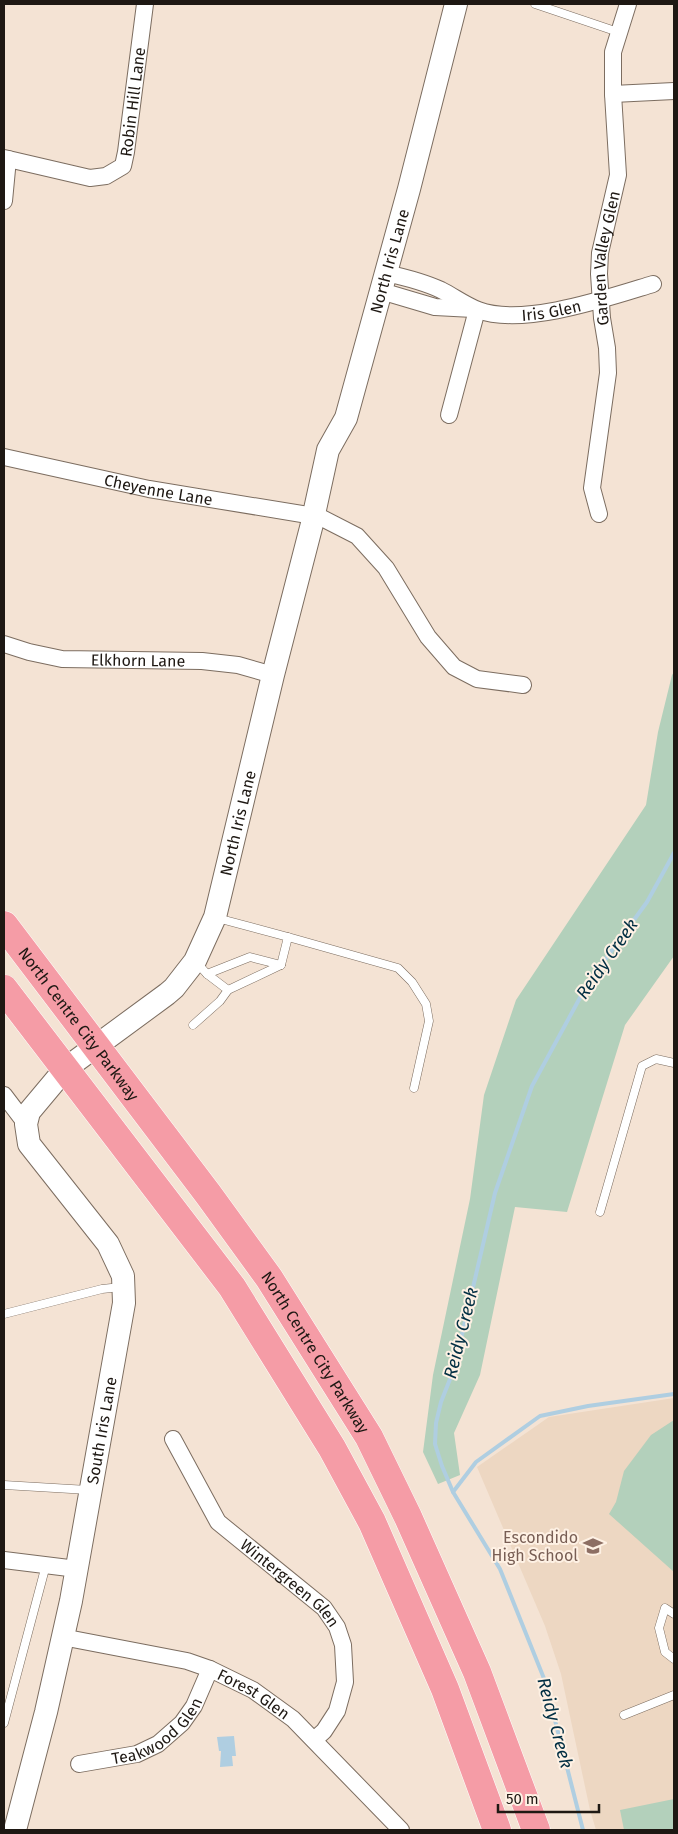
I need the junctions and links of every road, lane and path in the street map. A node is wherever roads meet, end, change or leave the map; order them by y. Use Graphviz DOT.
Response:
graph roads {
  1 [pos="145,4"];
  2 [pos="456,4"];
  3 [pos="535,4"];
  4 [pos="628,4"];
  5 [pos="618,32"];
  6 [pos="674,90"];
  7 [pos="613,94"];
  8 [pos="6,159"];
  9 [pos="4,201"];
  10 [pos="383,282"];
  11 [pos="653,284"];
  12 [pos="601,300"];
  13 [pos="477,310"];
  14 [pos="450,415"];
  15 [pos="4,457"];
  16 [pos="599,514"];
  17 [pos="314,515"];
  18 [pos="4,644"];
  19 [pos="273,676"];
  20 [pos="523,685"];
  21 [pos="215,917"];
  22 [pos="4,925"];
  23 [pos="288,937"];
  24 [pos="281,965"];
  25 [pos="201,968"];
  26 [pos="4,989"];
  27 [pos="228,990"];
  28 [pos="193,1025"];
  29 [pos="96,1045"];
  30 [pos="674,1063"];
  31 [pos="65,1069"];
  32 [pos="414,1088"];
  33 [pos="4,1095"];
  34 [pos="26,1124"];
  35 [pos="600,1212"];
  36 [pos="123,1287"];
  37 [pos="4,1314"];
  38 [pos="173,1439"];
  39 [pos="4,1485"];
  40 [pos="90,1490"];
  41 [pos="4,1560"];
  42 [pos="46,1565"];
  43 [pos="77,1569"];
  44 [pos="674,1614"];
  45 [pos="62,1637"];
  46 [pos="674,1659"];
  47 [pos="210,1669"];
  48 [pos="674,1695"];
  49 [pos="624,1715"];
  50 [pos="4,1723"];
  51 [pos="314,1740"];
  52 [pos="78,1764"];
  53 [pos="15,1830"];
  54 [pos="401,1830"];
  55 [pos="497,1830"];
  56 [pos="536,1830"];
  1 -- 8 [label="street, Robin Hill Lane"];
  2 -- 10 [label="street, North Iris Lane"];
  3 -- 5 [label="lane"];
  4 -- 5 [label="street, Garden Valley Glen"];
  5 -- 7 [label="street, Garden Valley Glen"];
  6 -- 7 [label="street"];
  7 -- 12 [label="street, Garden Valley Glen"];
  8 -- 9 [label="street"];
  10 -- 13 [label="street, Iris Glen"];
  10 -- 17 [label="street, North Iris Lane"];
  11 -- 12 [label="street, Iris Glen"];
  12 -- 13 [label="street, Iris Glen"];
  12 -- 16 [label="street, Garden Valley Glen"];
  13 -- 14 [label="street"];
  15 -- 17 [label="street, Cheyenne Lane"];
  17 -- 19 [label="street, North Iris Lane"];
  17 -- 20 [label="street, Cheyenne Lane"];
  18 -- 19 [label="street, Elkhorn Lane"];
  19 -- 21 [label="street, North Iris Lane"];
  21 -- 23 [label="lane"];
  21 -- 25 [label="street, North Iris Lane"];
  22 -- 29 [label="highway, North Centre City Parkway"];
  23 -- 24 [label="lane"];
  23 -- 32 [label="lane"];
  24 -- 25 [label="lane"];
  24 -- 27 [label="lane"];
  25 -- 27 [label="lane"];
  25 -- 29 [label="street, North Iris Lane"];
  26 -- 31 [label="highway, North Centre City Parkway"];
  27 -- 28 [label="lane"];
  29 -- 31 [label="street, North Iris Lane"];
  29 -- 56 [label="highway, North Centre City Parkway"];
  30 -- 35 [label="lane"];
  31 -- 34 [label="street"];
  31 -- 55 [label="highway, North Centre City Parkway"];
  33 -- 34 [label="street"];
  34 -- 36 [label="street, South Iris Lane"];
  36 -- 37 [label="lane"];
  36 -- 40 [label="street, South Iris Lane"];
  38 -- 51 [label="street, Wintergreen Glen"];
  39 -- 40 [label="lane"];
  40 -- 43 [label="street, South Iris Lane"];
  41 -- 42 [label="street"];
  42 -- 43 [label="street"];
  42 -- 50 [label="lane"];
  43 -- 45 [label="street, South Iris Lane"];
  44 -- 46 [label="lane"];
  45 -- 47 [label="street, Forest Glen"];
  45 -- 53 [label="street, South Iris Lane"];
  47 -- 51 [label="street, Forest Glen"];
  47 -- 52 [label="street, Teakwood Glen"];
  48 -- 49 [label="lane"];
  51 -- 54 [label="street, Forest Glen"];
}
